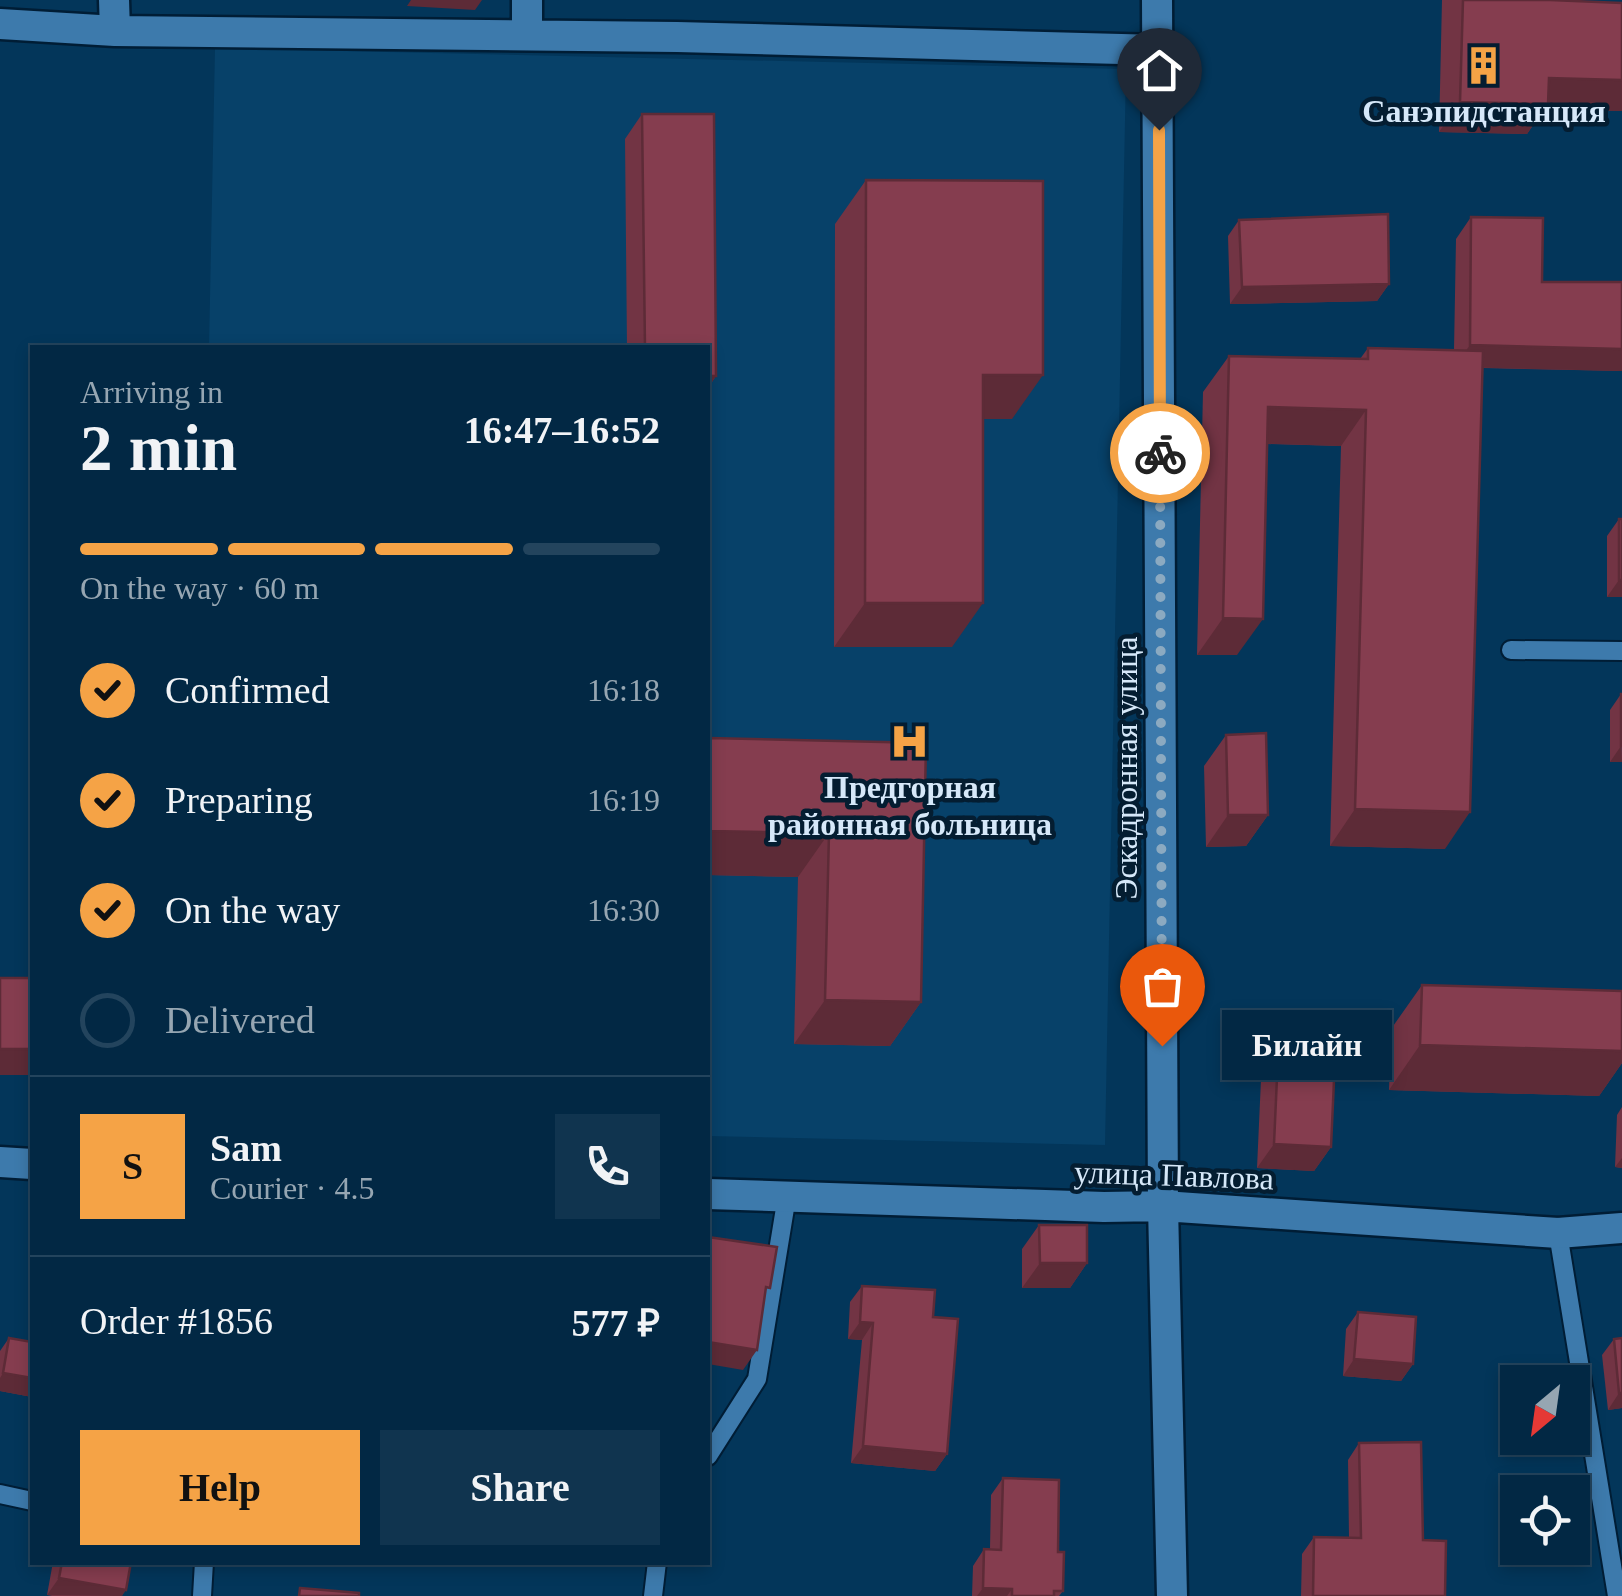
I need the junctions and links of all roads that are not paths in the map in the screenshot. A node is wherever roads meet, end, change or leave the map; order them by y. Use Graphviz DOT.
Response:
graph roads {
  1 [pos="114,0"];
  2 [pos="527,0"];
  3 [pos="1157,0"];
  4 [pos="0,24"];
  5 [pos="114,32"];
  6 [pos="527,36"];
  7 [pos="1159,50"];
  8 [pos="1512,650"];
  9 [pos="1622,651"];
  10 [pos="0,1162"];
  11 [pos="30,1164"];
  12 [pos="710,1194"];
  13 [pos="787,1196"];
  14 [pos="1163,1206"];
  15 [pos="1622,1228"];
  16 [pos="1558,1233"];
  17 [pos="710,1453"];
  18 [pos="0,1494"];
  19 [pos="30,1501"];
  20 [pos="204,1565"];
  21 [pos="658,1565"];
  22 [pos="202,1596"];
  23 [pos="653,1596"];
  24 [pos="1172,1596"];
  25 [pos="1617,1596"];
  1 -- 5 [label="street"];
  2 -- 6 [label="street"];
  3 -- 7 [label="street, Эскадронная улица"];
  4 -- 5 [label="street"];
  5 -- 6 [label="street"];
  6 -- 7 [label="street"];
  7 -- 14 [label="street, Эскадронная улица"];
  8 -- 9 [label="lane"];
  10 -- 11 [label="street"];
  12 -- 13 [label="street, улица Павлова"];
  13 -- 14 [label="street, улица Павлова"];
  13 -- 17 [label="lane"];
  14 -- 16 [label="street, улица Павлова"];
  14 -- 24 [label="street, Эскадронная улица"];
  15 -- 16 [label="street, улица Павлова"];
  16 -- 25 [label="lane"];
  18 -- 19 [label="lane"];
  20 -- 22 [label="lane"];
  21 -- 23 [label="lane"];
}
